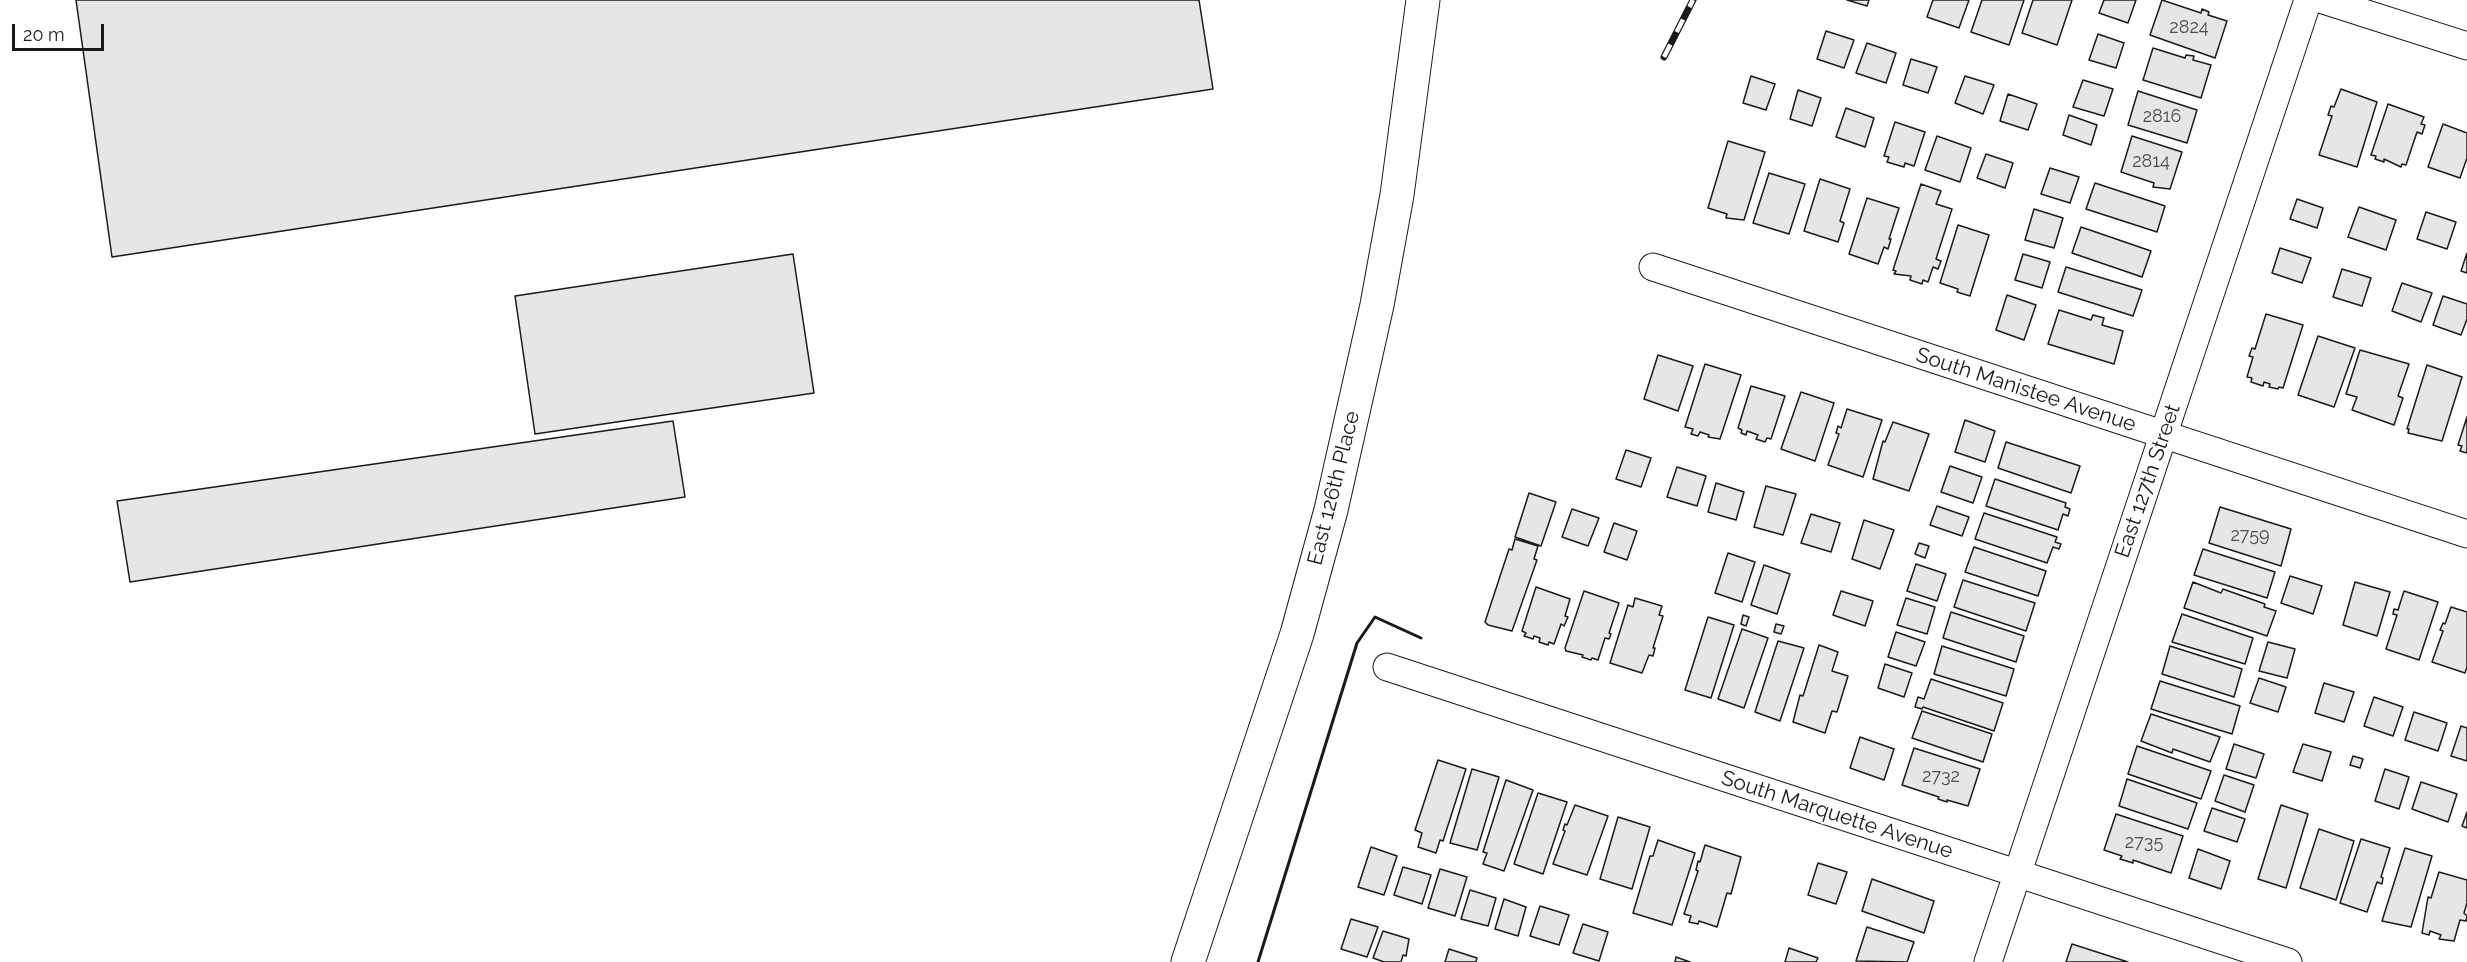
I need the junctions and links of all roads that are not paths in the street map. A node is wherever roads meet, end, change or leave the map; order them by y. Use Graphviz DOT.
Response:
graph roads {
  1 [pos="1423,0"];
  2 [pos="2308,0"];
  3 [pos="2323,0"];
  4 [pos="2467,46"];
  5 [pos="1653,267"];
  6 [pos="2163,435"];
  7 [pos="2467,534"];
  8 [pos="1387,667"];
  9 [pos="2017,874"];
  10 [pos="1188,962"];
  11 [pos="1988,962"];
  12 [pos="2288,962"];
  1 -- 10 [label="street, East 126th Place"];
  2 -- 6 [label="street, East 127th Street"];
  3 -- 4 [label="street"];
  5 -- 6 [label="street, South Manistee Avenue"];
  6 -- 7 [label="street, South Manistee Avenue"];
  6 -- 9 [label="street, East 127th Street"];
  8 -- 9 [label="street, South Marquette Avenue"];
  9 -- 11 [label="street, East 127th Street"];
  9 -- 12 [label="street, South Marquette Avenue"];
}
